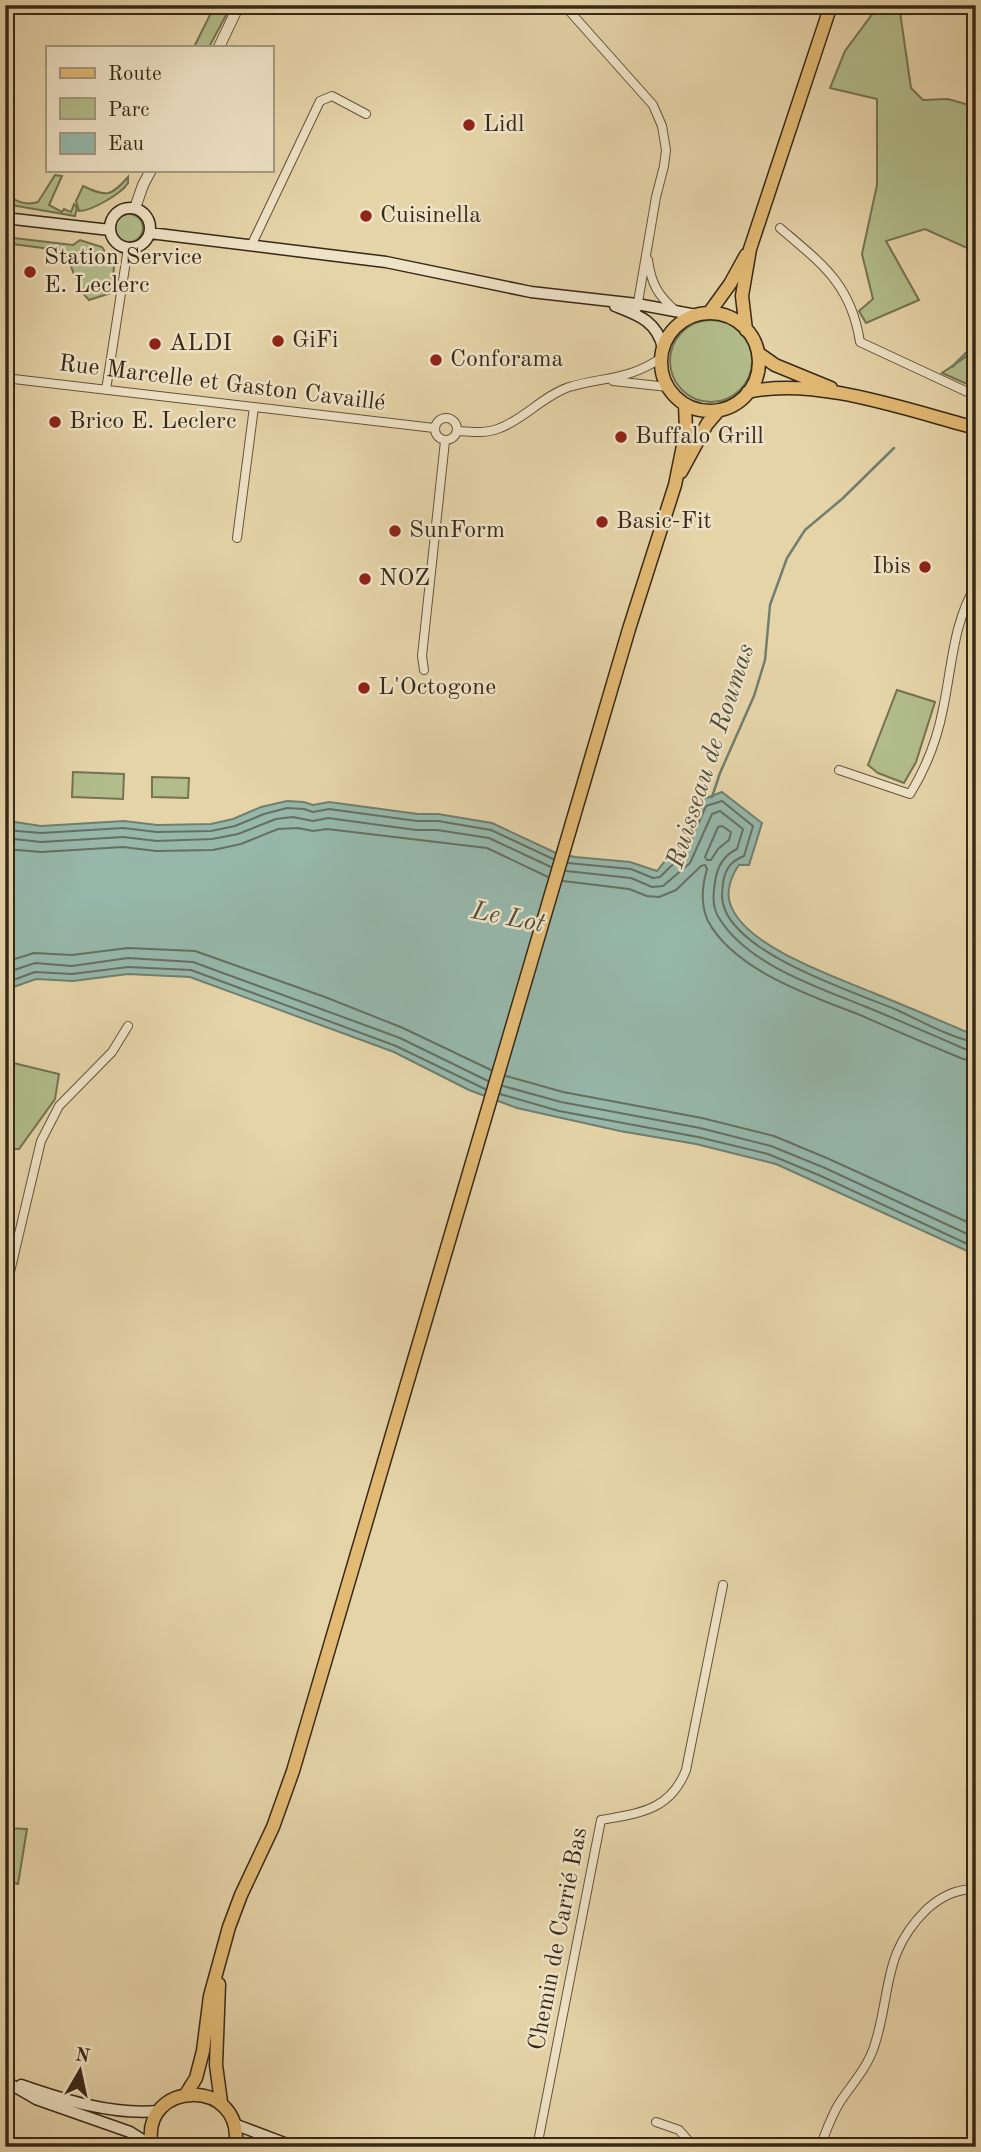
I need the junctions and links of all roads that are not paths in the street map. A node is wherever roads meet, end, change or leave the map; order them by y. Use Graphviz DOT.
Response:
graph roads {
  1 [pos="239,5"];
  2 [pos="564,5"];
  3 [pos="831,5"];
  4 [pos="219,46"];
  5 [pos="366,114"];
  6 [pos="150,172"];
  7 [pos="135,208"];
  8 [pos="5,218"];
  9 [pos="780,228"];
  10 [pos="110,230"];
  11 [pos="150,233"];
  12 [pos="251,246"];
  13 [pos="128,248"];
  14 [pos="750,249"];
  15 [pos="646,250"];
  16 [pos="636,309"];
  17 [pos="676,312"];
  18 [pos="702,314"];
  19 [pos="746,330"];
  20 [pos="662,353"];
  21 [pos="758,353"];
  22 [pos="5,378"];
  23 [pos="606,381"];
  24 [pos="668,387"];
  25 [pos="106,390"];
  26 [pos="748,392"];
  27 [pos="851,396"];
  28 [pos="976,396"];
  29 [pos="684,404"];
  30 [pos="254,407"];
  31 [pos="719,410"];
  32 [pos="434,428"];
  33 [pos="976,428"];
  34 [pos="457,431"];
  35 [pos="445,441"];
  36 [pos="675,485"];
  37 [pos="237,537"];
  38 [pos="976,584"];
  39 [pos="424,670"];
  40 [pos="839,770"];
  41 [pos="128,1026"];
  42 [pos="5,1293"];
  43 [pos="723,1585"];
  44 [pos="976,1889"];
  45 [pos="221,1956"];
  46 [pos="5,2080"];
  47 [pos="187,2094"];
  48 [pos="221,2102"];
  49 [pos="158,2111"];
  50 [pos="656,2122"];
  51 [pos="234,2124"];
  52 [pos="152,2146"];
  53 [pos="295,2146"];
  54 [pos="234,2147"];
  55 [pos="248,2147"];
  56 [pos="537,2147"];
  57 [pos="694,2147"];
  58 [pos="820,2147"];
  1 -- 4 [label="street"];
  2 -- 15 [label="street"];
  3 -- 14 [label="main road"];
  5 -- 12 [label="street"];
  6 -- 7 [label="street"];
  7 -- 10 [label="main road"];
  7 -- 11 [label="main road"];
  8 -- 10 [label="main road"];
  9 -- 28 [label="street"];
  10 -- 13 [label="main road"];
  11 -- 12 [label="main road"];
  11 -- 13 [label="main road"];
  12 -- 16 [label="main road"];
  13 -- 25 [label="street"];
  14 -- 18 [label="main road"];
  14 -- 19 [label="main road"];
  15 -- 16 [label="street"];
  15 -- 17 [label="street"];
  16 -- 17 [label="main road"];
  16 -- 20 [label="main road"];
  17 -- 18 [label="main road"];
  18 -- 19 [label="main road"];
  18 -- 20 [label="main road"];
  19 -- 21 [label="main road"];
  20 -- 23 [label="street"];
  20 -- 24 [label="main road"];
  21 -- 26 [label="main road"];
  21 -- 27 [label="main road"];
  22 -- 25 [label="street, Rue Marcelle et Gaston Cavaillé"];
  23 -- 24 [label="street"];
  23 -- 34 [label="street"];
  24 -- 29 [label="main road"];
  25 -- 30 [label="street, Rue Marcelle et Gaston Cavaillé"];
  26 -- 27 [label="main road"];
  26 -- 31 [label="main road"];
  27 -- 33 [label="main road"];
  29 -- 31 [label="main road"];
  29 -- 36 [label="main road"];
  30 -- 32 [label="street, Rue Marcelle et Gaston Cavaillé"];
  30 -- 37 [label="street"];
  31 -- 36 [label="main road"];
  32 -- 34 [label="street"];
  32 -- 35 [label="street"];
  34 -- 35 [label="street"];
  35 -- 39 [label="street"];
  36 -- 45 [label="main road"];
  38 -- 40 [label="street"];
  41 -- 42 [label="street"];
  43 -- 56 [label="street, Chemin de Carrié Bas"];
  44 -- 58 [label="street"];
  45 -- 47 [label="main road"];
  45 -- 48 [label="main road"];
  46 -- 49 [label="main road"];
  46 -- 52 [label="main road"];
  47 -- 48 [label="main road"];
  47 -- 49 [label="main road"];
  48 -- 51 [label="main road"];
  49 -- 52 [label="main road"];
  50 -- 57 [label="street"];
  51 -- 53 [label="main road"];
  51 -- 54 [label="main road"];
  53 -- 55 [label="main road"];
}
